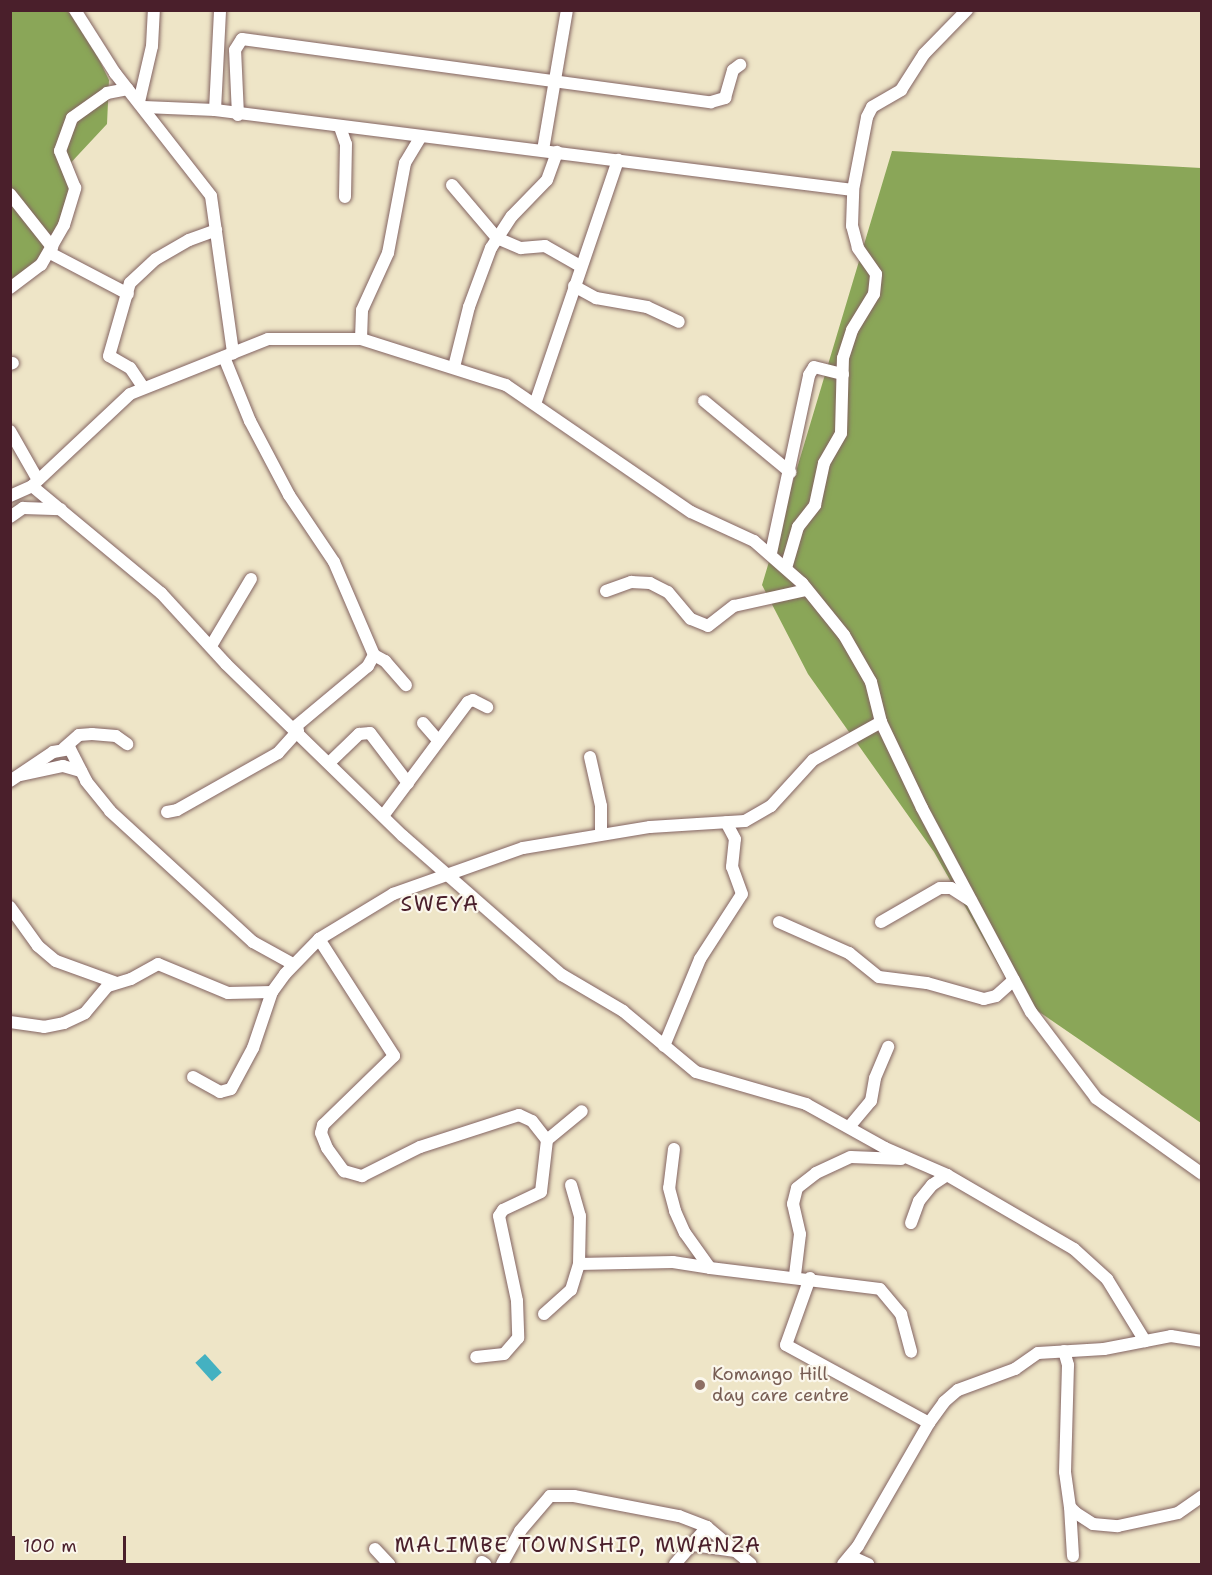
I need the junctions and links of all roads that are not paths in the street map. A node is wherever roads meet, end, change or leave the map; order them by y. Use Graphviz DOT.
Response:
graph roads {
  1 [pos="75,10"];
  2 [pos="154,10"];
  3 [pos="220,10"];
  4 [pos="567,10"];
  5 [pos="967,10"];
  6 [pos="740,65"];
  7 [pos="554,82"];
  8 [pos="128,88"];
  9 [pos="142,104"];
  10 [pos="215,110"];
  11 [pos="238,115"];
  12 [pos="340,127"];
  13 [pos="421,136"];
  14 [pos="543,150"];
  15 [pos="557,152"];
  16 [pos="618,160"];
  17 [pos="452,185"];
  18 [pos="853,190"];
  19 [pos="10,194"];
  20 [pos="345,197"];
  21 [pos="216,230"];
  22 [pos="497,238"];
  23 [pos="51,250"];
  24 [pos="580,266"];
  25 [pos="574,286"];
  26 [pos="10,288"];
  27 [pos="128,294"];
  28 [pos="679,321"];
  29 [pos="361,339"];
  30 [pos="228,355"];
  31 [pos="454,367"];
  32 [pos="843,374"];
  33 [pos="143,387"];
  34 [pos="704,401"];
  35 [pos="536,404"];
  36 [pos="10,430"];
  37 [pos="790,472"];
  38 [pos="35,483"];
  39 [pos="10,496"];
  40 [pos="13,509"];
  41 [pos="63,509"];
  42 [pos="771,553"];
  43 [pos="786,568"];
  44 [pos="251,579"];
  45 [pos="806,590"];
  46 [pos="606,591"];
  47 [pos="211,646"];
  48 [pos="374,655"];
  49 [pos="406,685"];
  50 [pos="487,707"];
  51 [pos="880,722"];
  52 [pos="423,723"];
  53 [pos="296,729"];
  54 [pos="438,740"];
  55 [pos="127,744"];
  56 [pos="64,748"];
  57 [pos="590,757"];
  58 [pos="329,763"];
  59 [pos="81,771"];
  60 [pos="14,778"];
  61 [pos="408,783"];
  62 [pos="166,812"];
  63 [pos="383,816"];
  64 [pos="726,822"];
  65 [pos="601,834"];
  66 [pos="446,874"];
  67 [pos="972,901"];
  68 [pos="10,907"];
  69 [pos="779,922"];
  70 [pos="881,922"];
  71 [pos="319,939"];
  72 [pos="293,964"];
  73 [pos="1014,980"];
  74 [pos="114,982"];
  75 [pos="272,992"];
  76 [pos="10,1022"];
  77 [pos="663,1046"];
  78 [pos="888,1047"];
  79 [pos="193,1077"];
  80 [pos="582,1111"];
  81 [pos="849,1126"];
  82 [pos="548,1140"];
  83 [pos="674,1149"];
  84 [pos="908,1158"];
  85 [pos="1202,1174"];
  86 [pos="947,1175"];
  87 [pos="571,1185"];
  88 [pos="911,1223"];
  89 [pos="579,1264"];
  90 [pos="710,1268"];
  91 [pos="795,1275"];
  92 [pos="810,1278"];
  93 [pos="544,1314"];
  94 [pos="1145,1341"];
  95 [pos="1202,1341"];
  96 [pos="1064,1351"];
  97 [pos="911,1352"];
  98 [pos="476,1357"];
  99 [pos="929,1423"];
  100 [pos="1202,1496"];
  101 [pos="1070,1507"];
  102 [pos="707,1527"];
  103 [pos="693,1545"];
  104 [pos="375,1549"];
  105 [pos="734,1551"];
  106 [pos="1073,1556"];
  107 [pos="847,1560"];
  108 [pos="389,1564"];
  109 [pos="502,1564"];
  110 [pos="675,1564"];
  111 [pos="751,1564"];
  112 [pos="868,1564"];
  1 -- 8 [label="street"];
  2 -- 9 [label="street"];
  3 -- 10 [label="street"];
  4 -- 7 [label="street"];
  5 -- 18 [label="street"];
  6 -- 7 [label="street"];
  7 -- 11 [label="street"];
  7 -- 14 [label="street"];
  8 -- 9 [label="street"];
  8 -- 23 [label="street"];
  9 -- 10 [label="street"];
  9 -- 21 [label="street"];
  10 -- 11 [label="street"];
  11 -- 12 [label="street"];
  12 -- 13 [label="street"];
  12 -- 20 [label="street"];
  13 -- 14 [label="street"];
  13 -- 29 [label="street"];
  14 -- 15 [label="street"];
  15 -- 16 [label="street"];
  15 -- 22 [label="street"];
  16 -- 18 [label="street"];
  16 -- 24 [label="street"];
  17 -- 22 [label="street"];
  18 -- 32 [label="street"];
  19 -- 23 [label="street"];
  21 -- 27 [label="street"];
  21 -- 30 [label="street"];
  22 -- 24 [label="street"];
  22 -- 31 [label="street"];
  23 -- 26 [label="street"];
  23 -- 27 [label="street"];
  24 -- 25 [label="street"];
  25 -- 28 [label="street"];
  25 -- 35 [label="street"];
  27 -- 33 [label="street"];
  29 -- 30 [label="street"];
  29 -- 31 [label="street"];
  30 -- 33 [label="street"];
  30 -- 48 [label="street"];
  31 -- 35 [label="street"];
  32 -- 37 [label="street"];
  32 -- 43 [label="street"];
  33 -- 38 [label="street"];
  34 -- 37 [label="street"];
  35 -- 42 [label="street"];
  36 -- 38 [label="street"];
  37 -- 42 [label="street"];
  38 -- 39 [label="street"];
  38 -- 41 [label="street"];
  40 -- 41 [label="street"];
  41 -- 47 [label="street"];
  42 -- 43 [label="street"];
  43 -- 45 [label="street"];
  44 -- 47 [label="street"];
  45 -- 46 [label="street"];
  45 -- 51 [label="street"];
  47 -- 53 [label="street"];
  48 -- 49 [label="street"];
  48 -- 53 [label="street"];
  50 -- 54 [label="street"];
  51 -- 64 [label="street"];
  51 -- 67 [label="street"];
  52 -- 54 [label="street"];
  53 -- 58 [label="street"];
  53 -- 62 [label="street"];
  54 -- 61 [label="street"];
  55 -- 56 [label="street"];
  56 -- 59 [label="street"];
  56 -- 60 [label="street"];
  57 -- 65 [label="street"];
  58 -- 61 [label="street"];
  58 -- 63 [label="street"];
  59 -- 60 [label="street"];
  59 -- 72 [label="street"];
  61 -- 63 [label="street"];
  63 -- 66 [label="street"];
  64 -- 65 [label="street"];
  64 -- 77 [label="street"];
  65 -- 66 [label="street"];
  66 -- 71 [label="street"];
  66 -- 77 [label="street"];
  67 -- 70 [label="street"];
  67 -- 73 [label="street"];
  68 -- 74 [label="street"];
  69 -- 73 [label="street"];
  71 -- 72 [label="street"];
  71 -- 82 [label="street"];
  72 -- 75 [label="street"];
  73 -- 85 [label="street"];
  74 -- 75 [label="street"];
  74 -- 76 [label="street"];
  75 -- 79 [label="street"];
  77 -- 81 [label="street"];
  78 -- 81 [label="street"];
  80 -- 82 [label="street"];
  81 -- 84 [label="street"];
  82 -- 98 [label="street"];
  83 -- 90 [label="street"];
  84 -- 86 [label="street"];
  84 -- 91 [label="street"];
  86 -- 88 [label="street"];
  86 -- 94 [label="street"];
  87 -- 89 [label="street"];
  89 -- 90 [label="street"];
  89 -- 93 [label="street"];
  90 -- 91 [label="street"];
  91 -- 92 [label="street"];
  92 -- 97 [label="street"];
  92 -- 99 [label="street"];
  94 -- 95 [label="street"];
  94 -- 96 [label="street"];
  96 -- 99 [label="street"];
  96 -- 101 [label="street"];
  99 -- 107 [label="street"];
  100 -- 101 [label="street"];
  101 -- 106 [label="street"];
  102 -- 103 [label="street"];
  102 -- 105 [label="street"];
  102 -- 109 [label="street"];
  103 -- 105 [label="street"];
  103 -- 110 [label="street"];
  104 -- 108 [label="street"];
  105 -- 111 [label="street"];
  107 -- 112 [label="street"];
}
